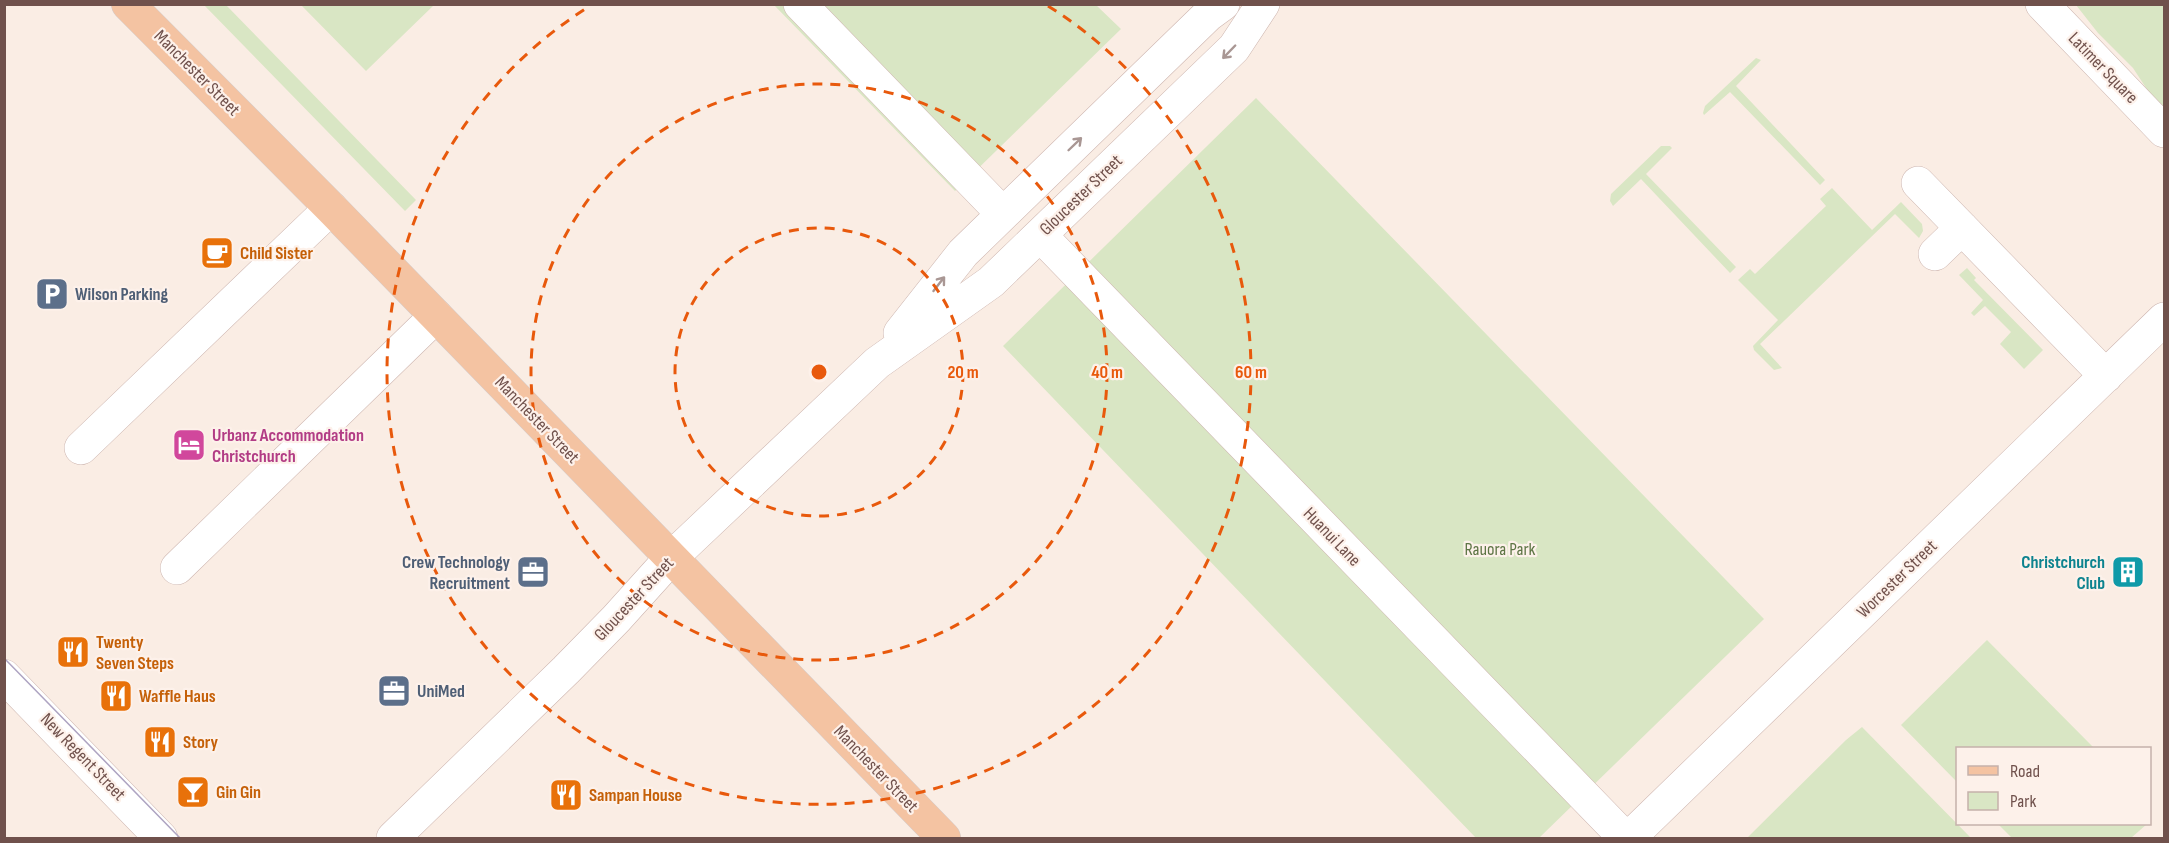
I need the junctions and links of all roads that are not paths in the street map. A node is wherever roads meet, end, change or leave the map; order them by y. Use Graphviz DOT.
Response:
graph roads {
  1 [pos="128,4"];
  2 [pos="800,4"];
  3 [pos="1223,4"];
  4 [pos="1263,4"];
  5 [pos="2042,4"];
  6 [pos="2164,131"];
  7 [pos="1918,183"];
  8 [pos="331,208"];
  9 [pos="1004,214"];
  10 [pos="1962,228"];
  11 [pos="1040,235"];
  12 [pos="1935,254"];
  13 [pos="436,316"];
  14 [pos="2164,319"];
  15 [pos="877,363"];
  16 [pos="2106,376"];
  17 [pos="81,448"];
  18 [pos="671,558"];
  19 [pos="177,568"];
  20 [pos="4,676"];
  21 [pos="161,838"];
  22 [pos="393,838"];
  23 [pos="944,838"];
  24 [pos="1627,838"];
  1 -- 8 [label="main road, Manchester Street"];
  2 -- 9 [label="street"];
  9 -- 3 [label="street, Gloucester Street, one-way"];
  4 -- 11 [label="street, Gloucester Street, one-way"];
  5 -- 6 [label="street, Latimer Square"];
  7 -- 10 [label="street"];
  8 -- 13 [label="main road, Manchester Street"];
  8 -- 17 [label="street"];
  15 -- 9 [label="street, Gloucester Street, one-way"];
  10 -- 12 [label="street"];
  10 -- 16 [label="street"];
  11 -- 15 [label="street, Gloucester Street"];
  11 -- 24 [label="street, Huanui Lane"];
  13 -- 18 [label="main road, Manchester Street"];
  13 -- 19 [label="street"];
  14 -- 16 [label="street, Worcester Street"];
  15 -- 18 [label="street, Gloucester Street"];
  16 -- 24 [label="street, Worcester Street"];
  18 -- 22 [label="street, Gloucester Street"];
  18 -- 23 [label="main road, Manchester Street"];
  20 -- 21 [label="street, New Regent Street"];
}
